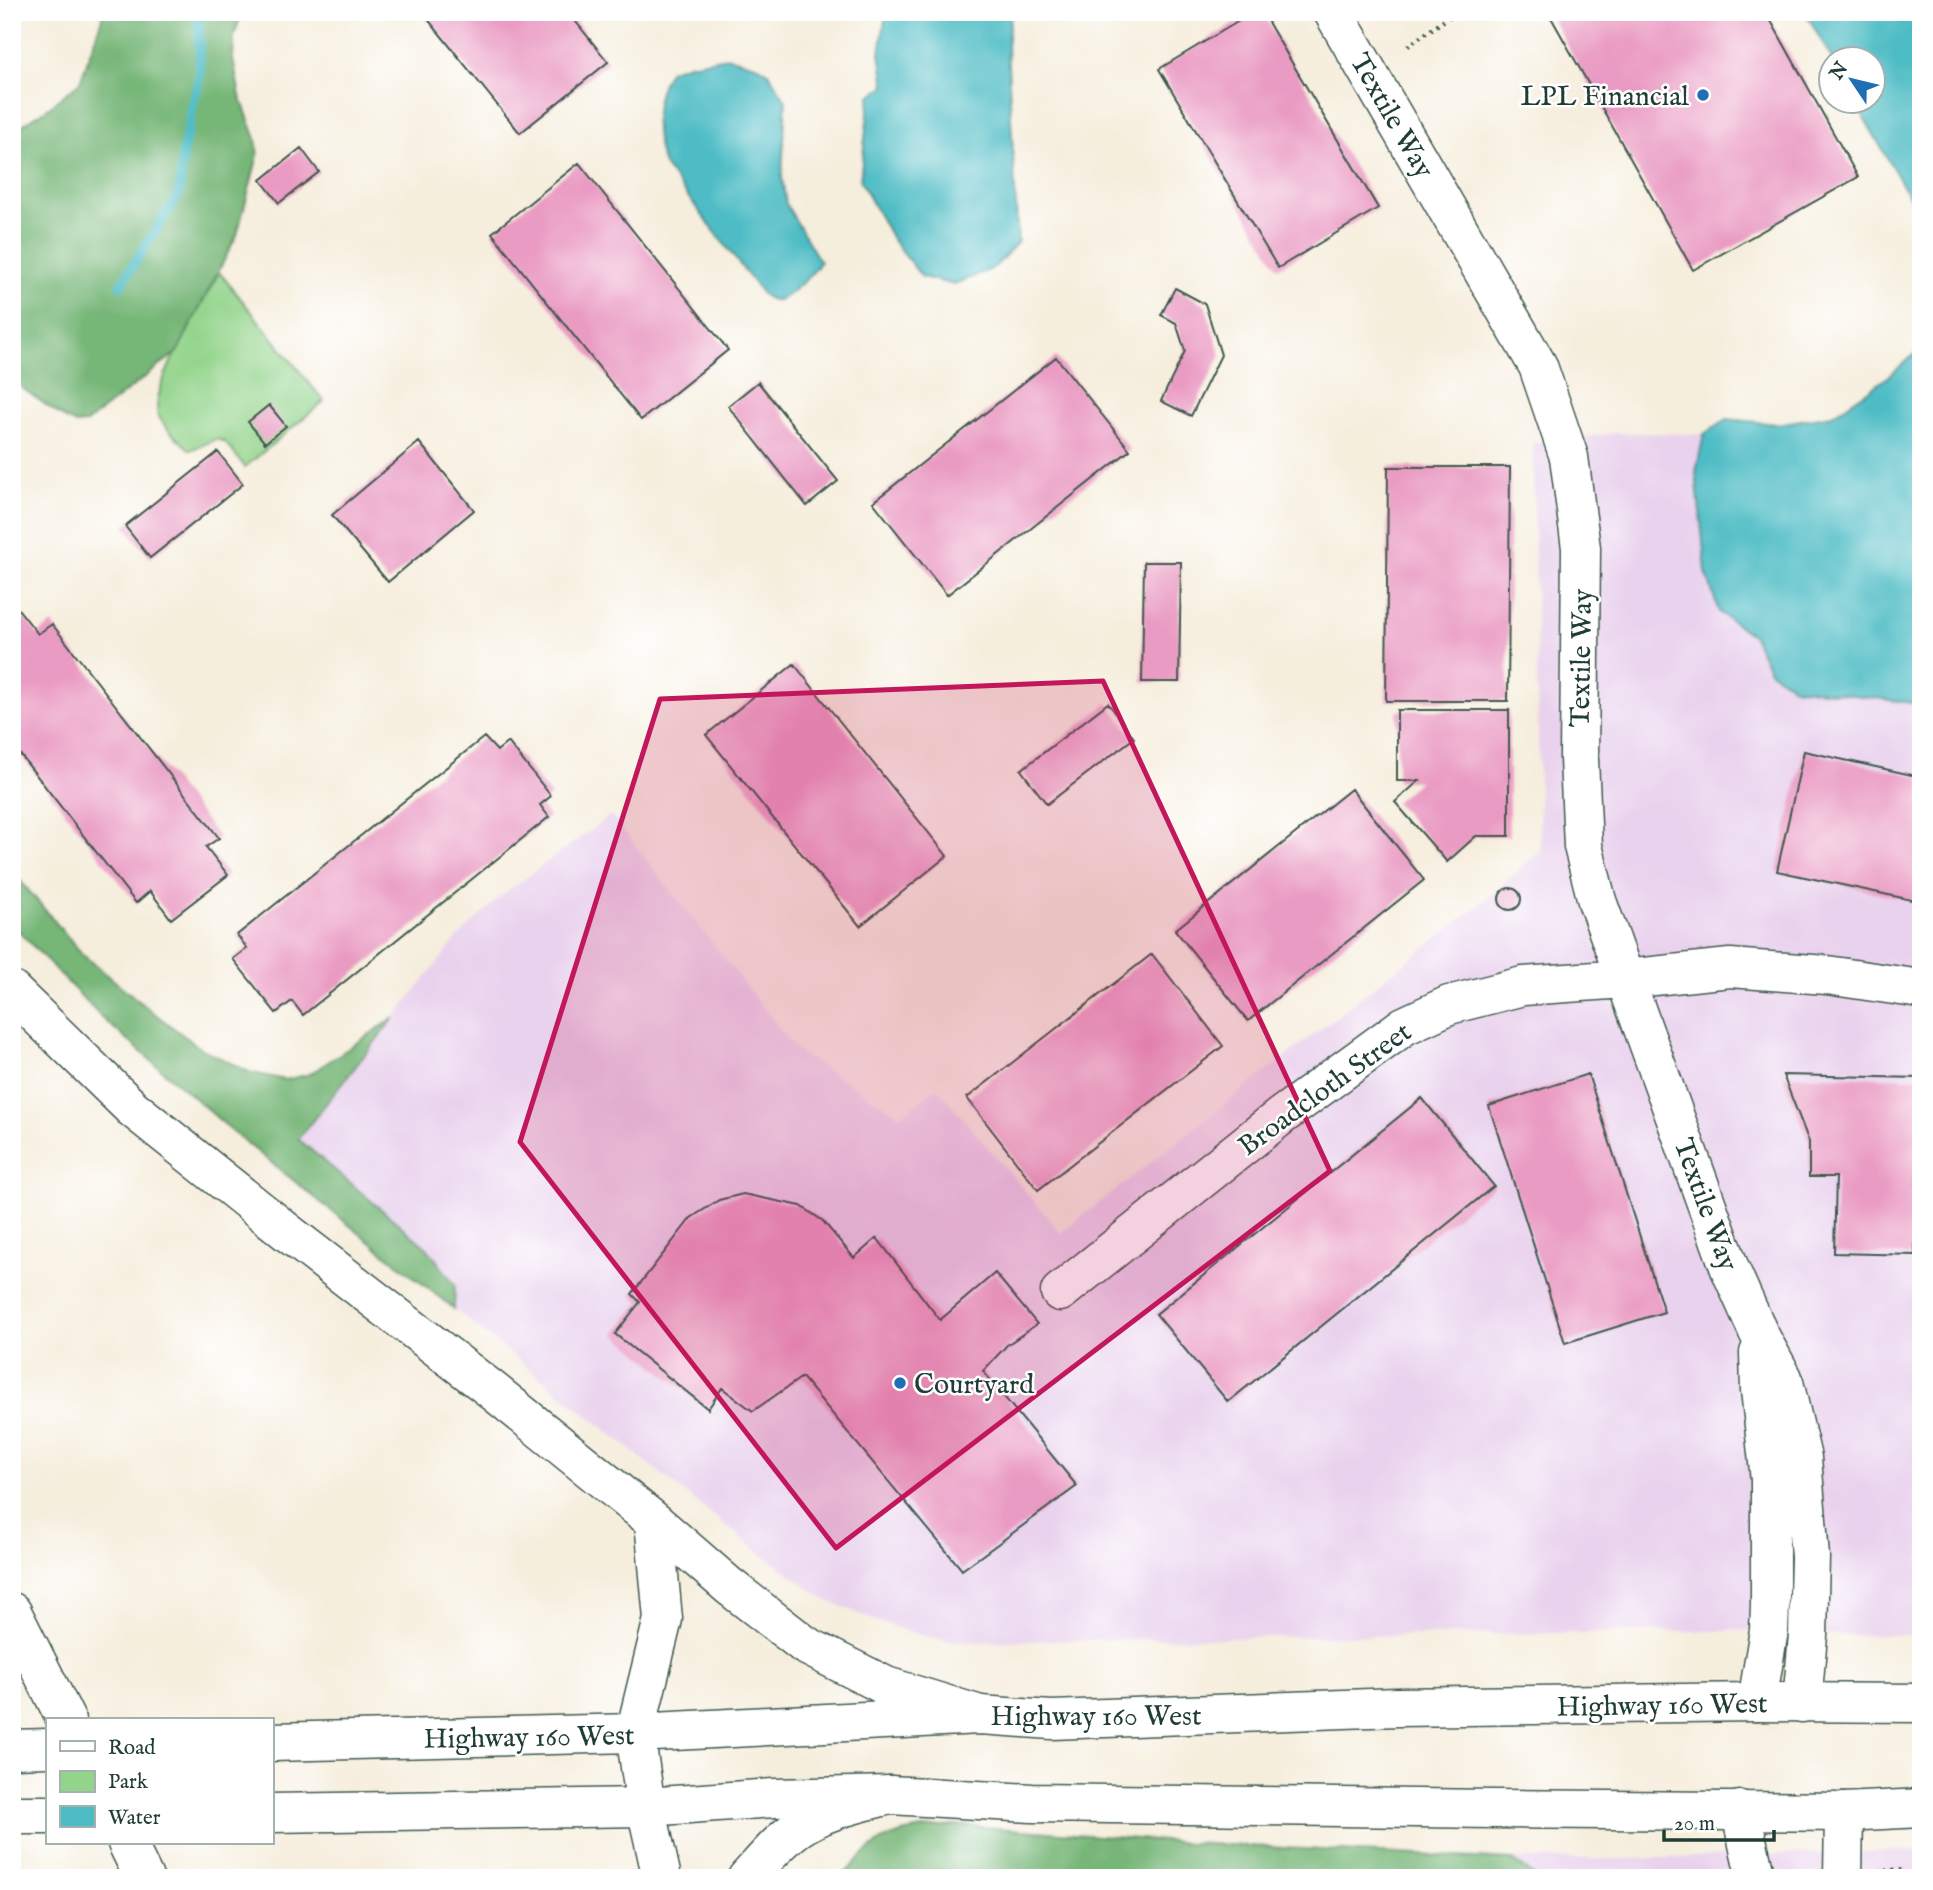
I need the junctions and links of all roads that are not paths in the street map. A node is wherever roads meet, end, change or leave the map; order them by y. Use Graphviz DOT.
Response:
graph roads {
  1 [pos="1333,12"];
  2 [pos="1625,979"];
  3 [pos="1921,989"];
  4 [pos="12,991"];
  5 [pos="1060,1292"];
  6 [pos="1759,1334"];
  7 [pos="654,1521"];
  8 [pos="12,1612"];
  9 [pos="1757,1702"];
  10 [pos="1802,1703"];
  11 [pos="1921,1703"];
  12 [pos="980,1715"];
  13 [pos="65,1718"];
  14 [pos="635,1734"];
  15 [pos="273,1742"];
  16 [pos="46,1748"];
  17 [pos="12,1749"];
  18 [pos="890,1795"];
  19 [pos="646,1807"];
  20 [pos="1921,1808"];
  21 [pos="1740,1810"];
  22 [pos="1844,1812"];
  23 [pos="277,1813"];
  24 [pos="12,1815"];
  25 [pos="46,1815"];
  26 [pos="127,1844"];
  27 [pos="1857,1875"];
  28 [pos="144,1878"];
  29 [pos="662,1878"];
  30 [pos="747,1878"];
  31 [pos="1756,1878"];
  1 -- 2 [label="main road, Textile Way"];
  2 -- 3 [label="main road, Broadcloth Street"];
  2 -- 5 [label="main road, Broadcloth Street"];
  2 -- 6 [label="main road, Textile Way"];
  4 -- 7 [label="main road"];
  6 -- 9 [label="main road, Textile Way"];
  6 -- 10 [label="main road, Textile Way"];
  7 -- 12 [label="main road"];
  7 -- 14 [label="main road"];
  8 -- 13 [label="main road"];
  9 -- 10 [label="main road, Highway 160 West"];
  9 -- 12 [label="main road, Highway 160 West"];
  10 -- 11 [label="main road, Highway 160 West"];
  12 -- 14 [label="main road, Highway 160 West"];
  14 -- 15 [label="main road, Highway 160 West"];
  14 -- 19 [label="main road"];
  16 -- 17 [label="main road"];
  18 -- 19 [label="main road"];
  18 -- 21 [label="main road"];
  18 -- 30 [label="main road"];
  19 -- 23 [label="main road"];
  19 -- 29 [label="main road"];
  20 -- 22 [label="main road"];
  21 -- 22 [label="main road"];
  21 -- 31 [label="main road"];
  22 -- 27 [label="main road"];
  24 -- 25 [label="main road"];
  26 -- 28 [label="main road"];
}
